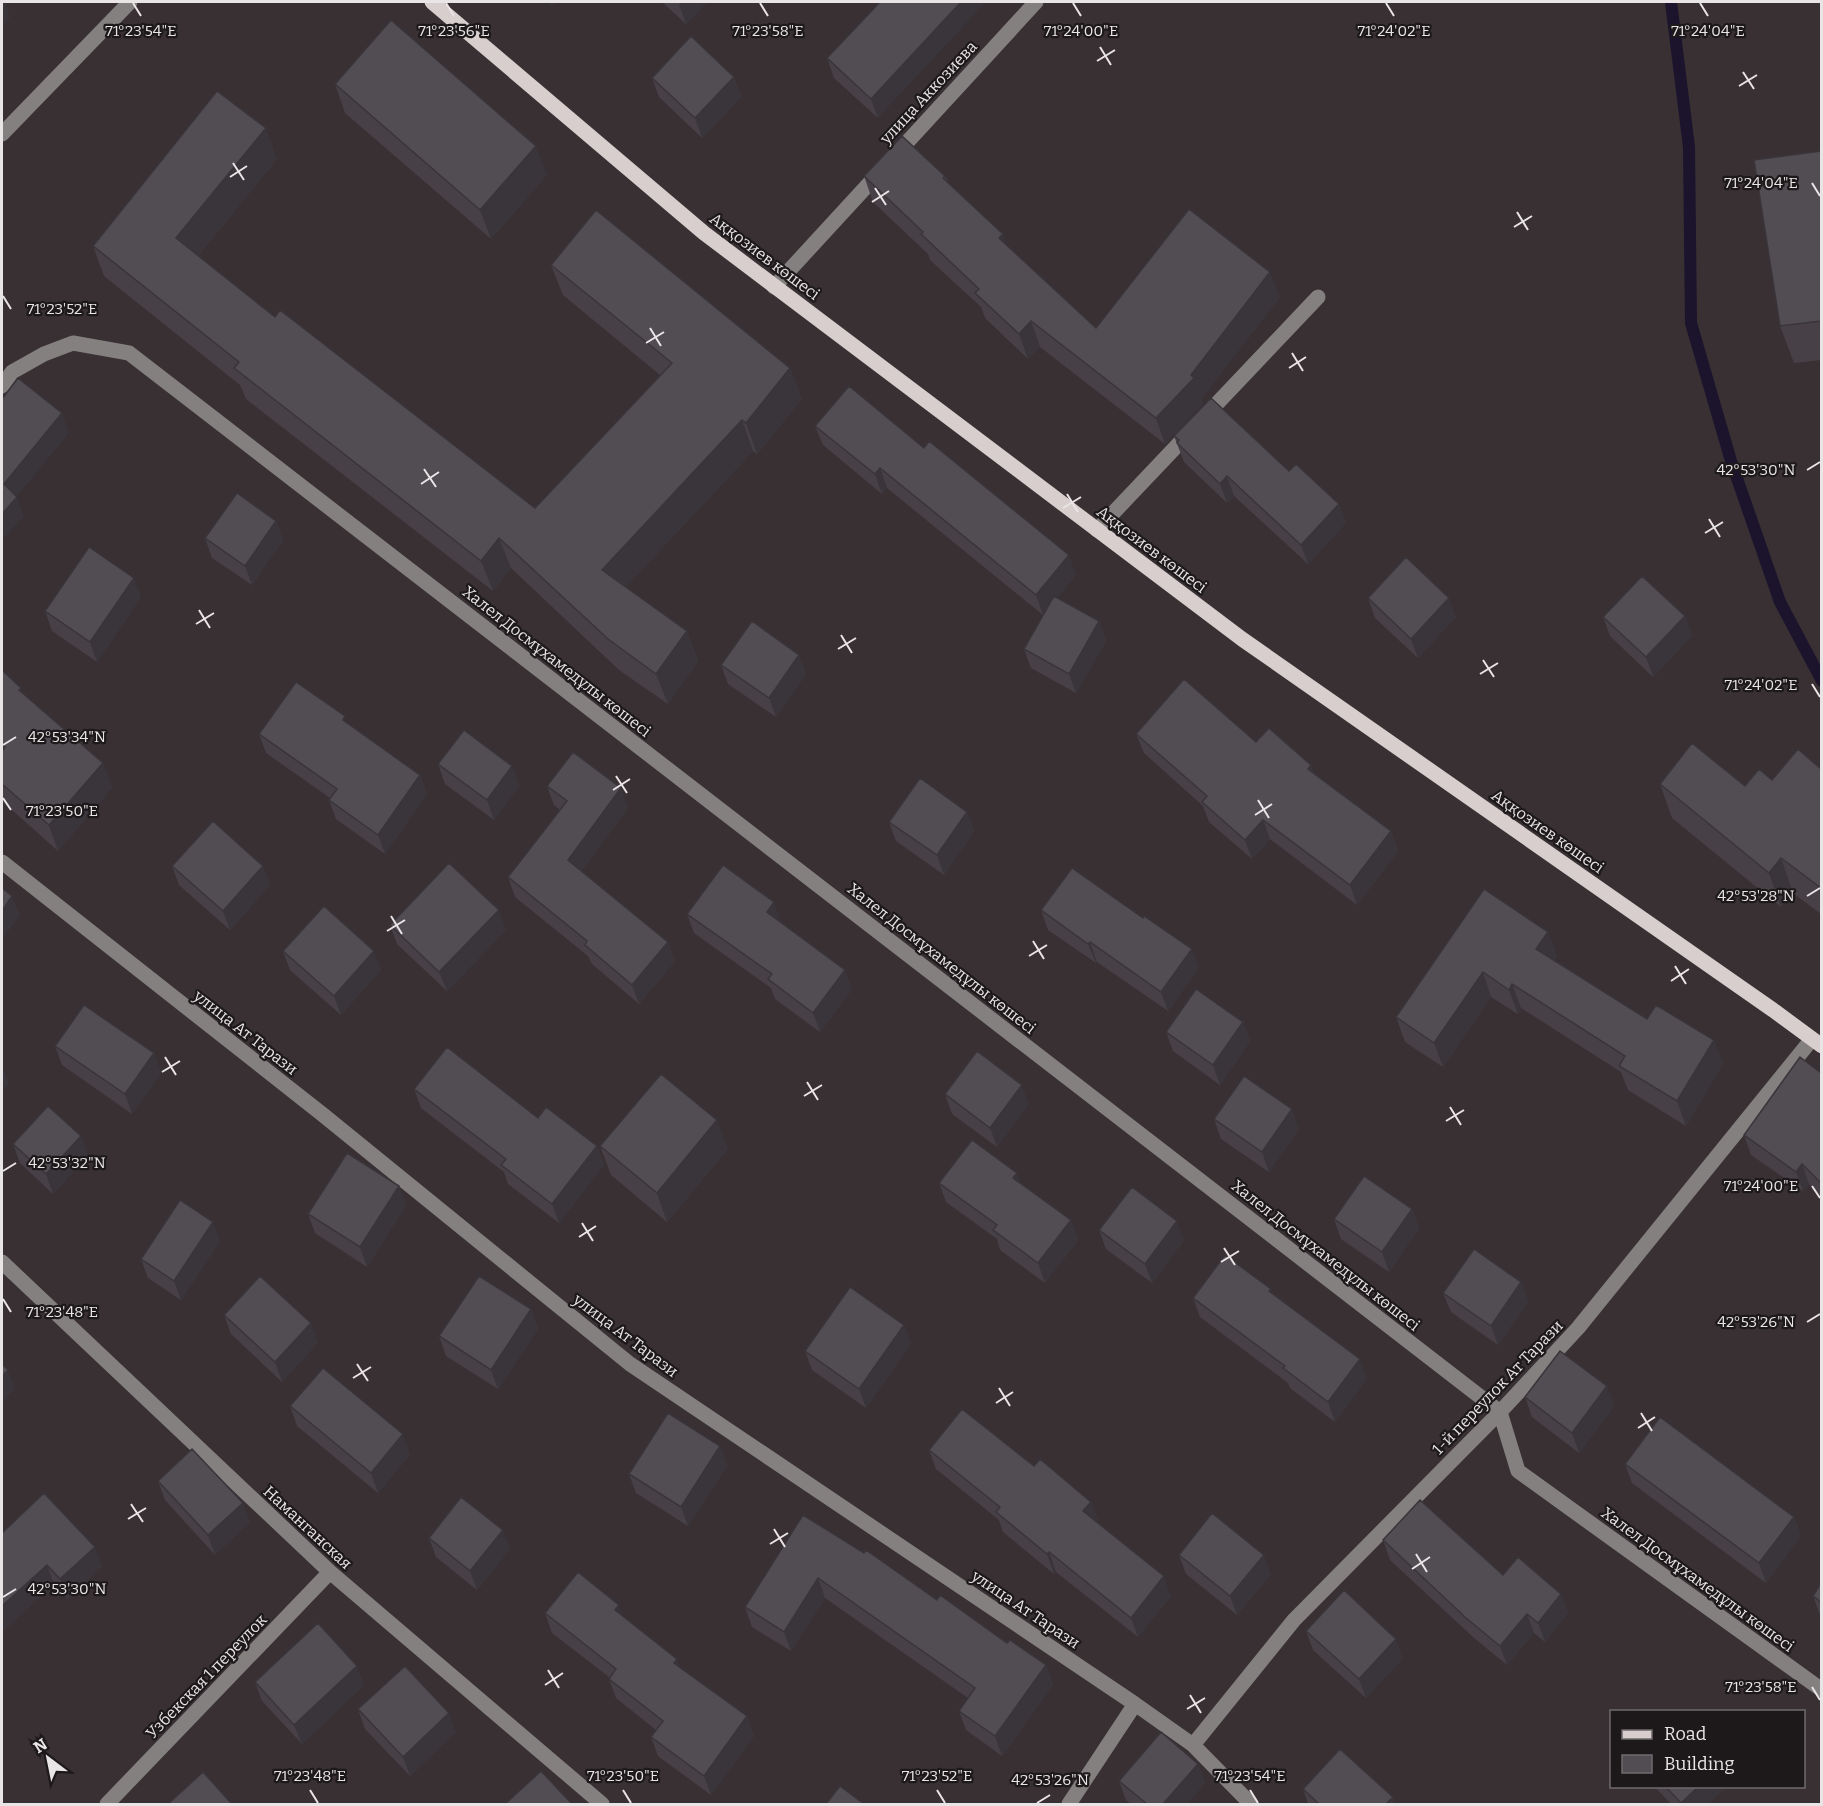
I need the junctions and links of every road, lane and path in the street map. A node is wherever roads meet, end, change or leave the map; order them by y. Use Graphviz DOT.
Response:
graph roads {
  1 [pos="130,2"];
  2 [pos="432,2"];
  3 [pos="1036,2"];
  4 [pos="2,134"];
  5 [pos="774,286"];
  6 [pos="1317,297"];
  7 [pos="7,370"];
  8 [pos="2,386"];
  9 [pos="1097,530"];
  10 [pos="2,862"];
  11 [pos="1817,1043"];
  12 [pos="2,1262"];
  13 [pos="1500,1412"];
  14 [pos="330,1572"];
  15 [pos="1821,1690"];
  16 [pos="1135,1704"];
  17 [pos="1192,1745"];
  18 [pos="107,1804"];
  19 [pos="602,1804"];
  20 [pos="1069,1804"];
  21 [pos="1251,1804"];
  1 -- 4 [label="street"];
  2 -- 5 [label="main road, Аққозиев көшесі"];
  3 -- 5 [label="street, улица Аккозиева"];
  5 -- 9 [label="main road, Аққозиев көшесі"];
  6 -- 9 [label="street"];
  7 -- 8 [label="street, Халел Досмұхамедұлы көшесі"];
  7 -- 13 [label="street, Халел Досмұхамедұлы көшесі"];
  9 -- 11 [label="main road, Аққозиев көшесі"];
  10 -- 16 [label="street, улица Ат Тарази"];
  11 -- 13 [label="street, 1-й переулок Ат Тарази"];
  12 -- 14 [label="street, Наманганская"];
  13 -- 15 [label="street, Халел Досмұхамедұлы көшесі"];
  13 -- 17 [label="street, 1-й переулок Ат Тарази"];
  14 -- 18 [label="street, Узбекская 1 переулок"];
  14 -- 19 [label="street, Наманганская"];
  16 -- 17 [label="street, улица Ат Тарази"];
  16 -- 20 [label="street"];
  17 -- 21 [label="street, улица Ат Тарази"];
}
